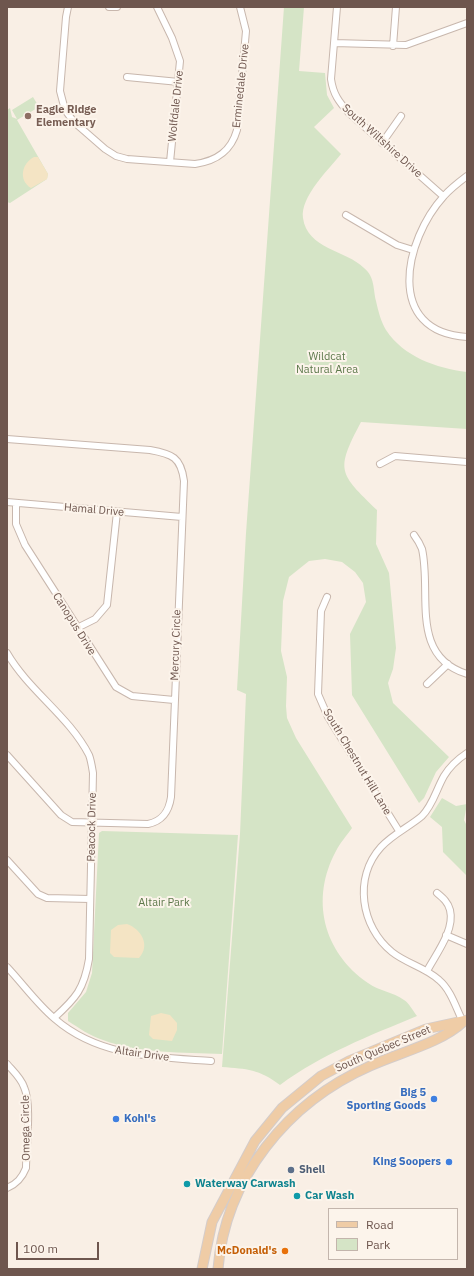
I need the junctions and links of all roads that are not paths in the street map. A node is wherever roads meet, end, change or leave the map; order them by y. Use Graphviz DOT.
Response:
graph roads {
  1 [pos="68,7"];
  2 [pos="109,7"];
  3 [pos="117,7"];
  4 [pos="157,7"];
  5 [pos="240,7"];
  6 [pos="337,7"];
  7 [pos="396,7"];
  8 [pos="467,23"];
  9 [pos="334,43"];
  10 [pos="393,46"];
  11 [pos="127,77"];
  12 [pos="179,82"];
  13 [pos="401,116"];
  14 [pos="382,143"];
  15 [pos="170,162"];
  16 [pos="467,176"];
  17 [pos="444,196"];
  18 [pos="346,215"];
  19 [pos="413,250"];
  20 [pos="467,337"];
  21 [pos="7,439"];
  22 [pos="467,462"];
  23 [pos="380,464"];
  24 [pos="7,502"];
  25 [pos="16,503"];
  26 [pos="117,512"];
  27 [pos="182,517"];
  28 [pos="414,535"];
  29 [pos="327,596"];
  30 [pos="77,628"];
  31 [pos="7,653"];
  32 [pos="448,664"];
  33 [pos="467,674"];
  34 [pos="427,684"];
  35 [pos="174,700"];
  36 [pos="467,753"];
  37 [pos="7,755"];
  38 [pos="93,824"];
  39 [pos="399,831"];
  40 [pos="7,860"];
  41 [pos="437,892"];
  42 [pos="90,899"];
  43 [pos="446,935"];
  44 [pos="467,944"];
  45 [pos="7,966"];
  46 [pos="427,971"];
  47 [pos="54,1018"];
  48 [pos="465,1021"];
  49 [pos="211,1061"];
  50 [pos="7,1064"];
  51 [pos="7,1188"];
  52 [pos="202,1269"];
  53 [pos="218,1269"];
  1 -- 15 [label="street, Erminedale Drive"];
  2 -- 3 [label="street"];
  4 -- 12 [label="street, Wolfdale Drive"];
  5 -- 15 [label="street, Erminedale Drive"];
  6 -- 9 [label="street, South Wiltshire Drive"];
  7 -- 10 [label="street"];
  8 -- 10 [label="street"];
  9 -- 10 [label="street"];
  9 -- 14 [label="street, South Wiltshire Drive"];
  11 -- 12 [label="street"];
  12 -- 15 [label="street, Wolfdale Drive"];
  13 -- 14 [label="street"];
  14 -- 17 [label="street, South Wiltshire Drive"];
  16 -- 17 [label="street"];
  17 -- 19 [label="street"];
  18 -- 19 [label="street"];
  19 -- 20 [label="street"];
  21 -- 27 [label="street, Mercury Circle"];
  22 -- 23 [label="street"];
  24 -- 25 [label="street, Hamal Drive"];
  25 -- 26 [label="street, Hamal Drive"];
  25 -- 30 [label="street, Canopus Drive"];
  26 -- 27 [label="street, Hamal Drive"];
  26 -- 30 [label="street"];
  27 -- 35 [label="street, Mercury Circle"];
  28 -- 32 [label="street"];
  29 -- 39 [label="street, South Chestnut Hill Lane"];
  30 -- 35 [label="street, Canopus Drive"];
  31 -- 38 [label="street, Peacock Drive"];
  32 -- 33 [label="street"];
  32 -- 34 [label="street"];
  35 -- 38 [label="street, Mercury Circle"];
  36 -- 39 [label="street"];
  37 -- 38 [label="street, Mercury Circle"];
  38 -- 42 [label="street, Peacock Drive"];
  39 -- 46 [label="street"];
  40 -- 42 [label="street"];
  41 -- 43 [label="street"];
  42 -- 47 [label="street, Peacock Drive"];
  43 -- 44 [label="street"];
  43 -- 46 [label="street"];
  45 -- 47 [label="street, Altair Drive"];
  46 -- 48 [label="street"];
  47 -- 49 [label="street, Altair Drive"];
  48 -- 52 [label="main road, South Quebec Street"];
  48 -- 53 [label="main road, South Quebec Street"];
  50 -- 51 [label="street, Omega Circle"];
}
